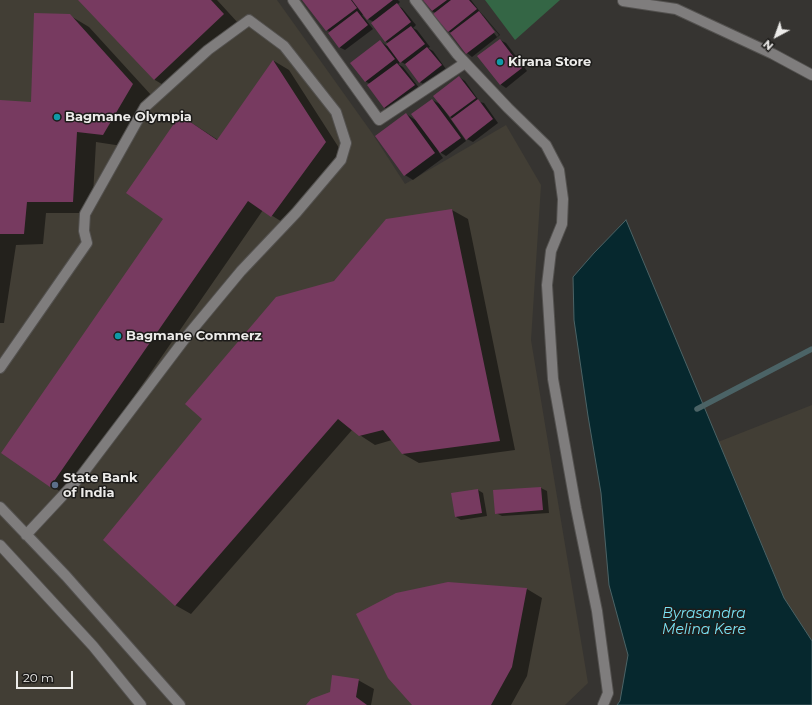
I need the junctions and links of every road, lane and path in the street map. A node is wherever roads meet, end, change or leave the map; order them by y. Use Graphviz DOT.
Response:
graph roads {
  1 [pos="293,0"];
  2 [pos="415,0"];
  3 [pos="623,1"];
  4 [pos="466,63"];
  5 [pos="812,74"];
  6 [pos="0,368"];
  7 [pos="0,507"];
  8 [pos="26,535"];
  9 [pos="0,545"];
  10 [pos="141,705"];
  11 [pos="180,705"];
  12 [pos="603,705"];
  1 -- 4 [label="street"];
  2 -- 4 [label="street"];
  3 -- 5 [label="street"];
  4 -- 12 [label="street"];
  6 -- 8 [label="street"];
  7 -- 8 [label="street"];
  8 -- 11 [label="street"];
  9 -- 10 [label="street"];
}
